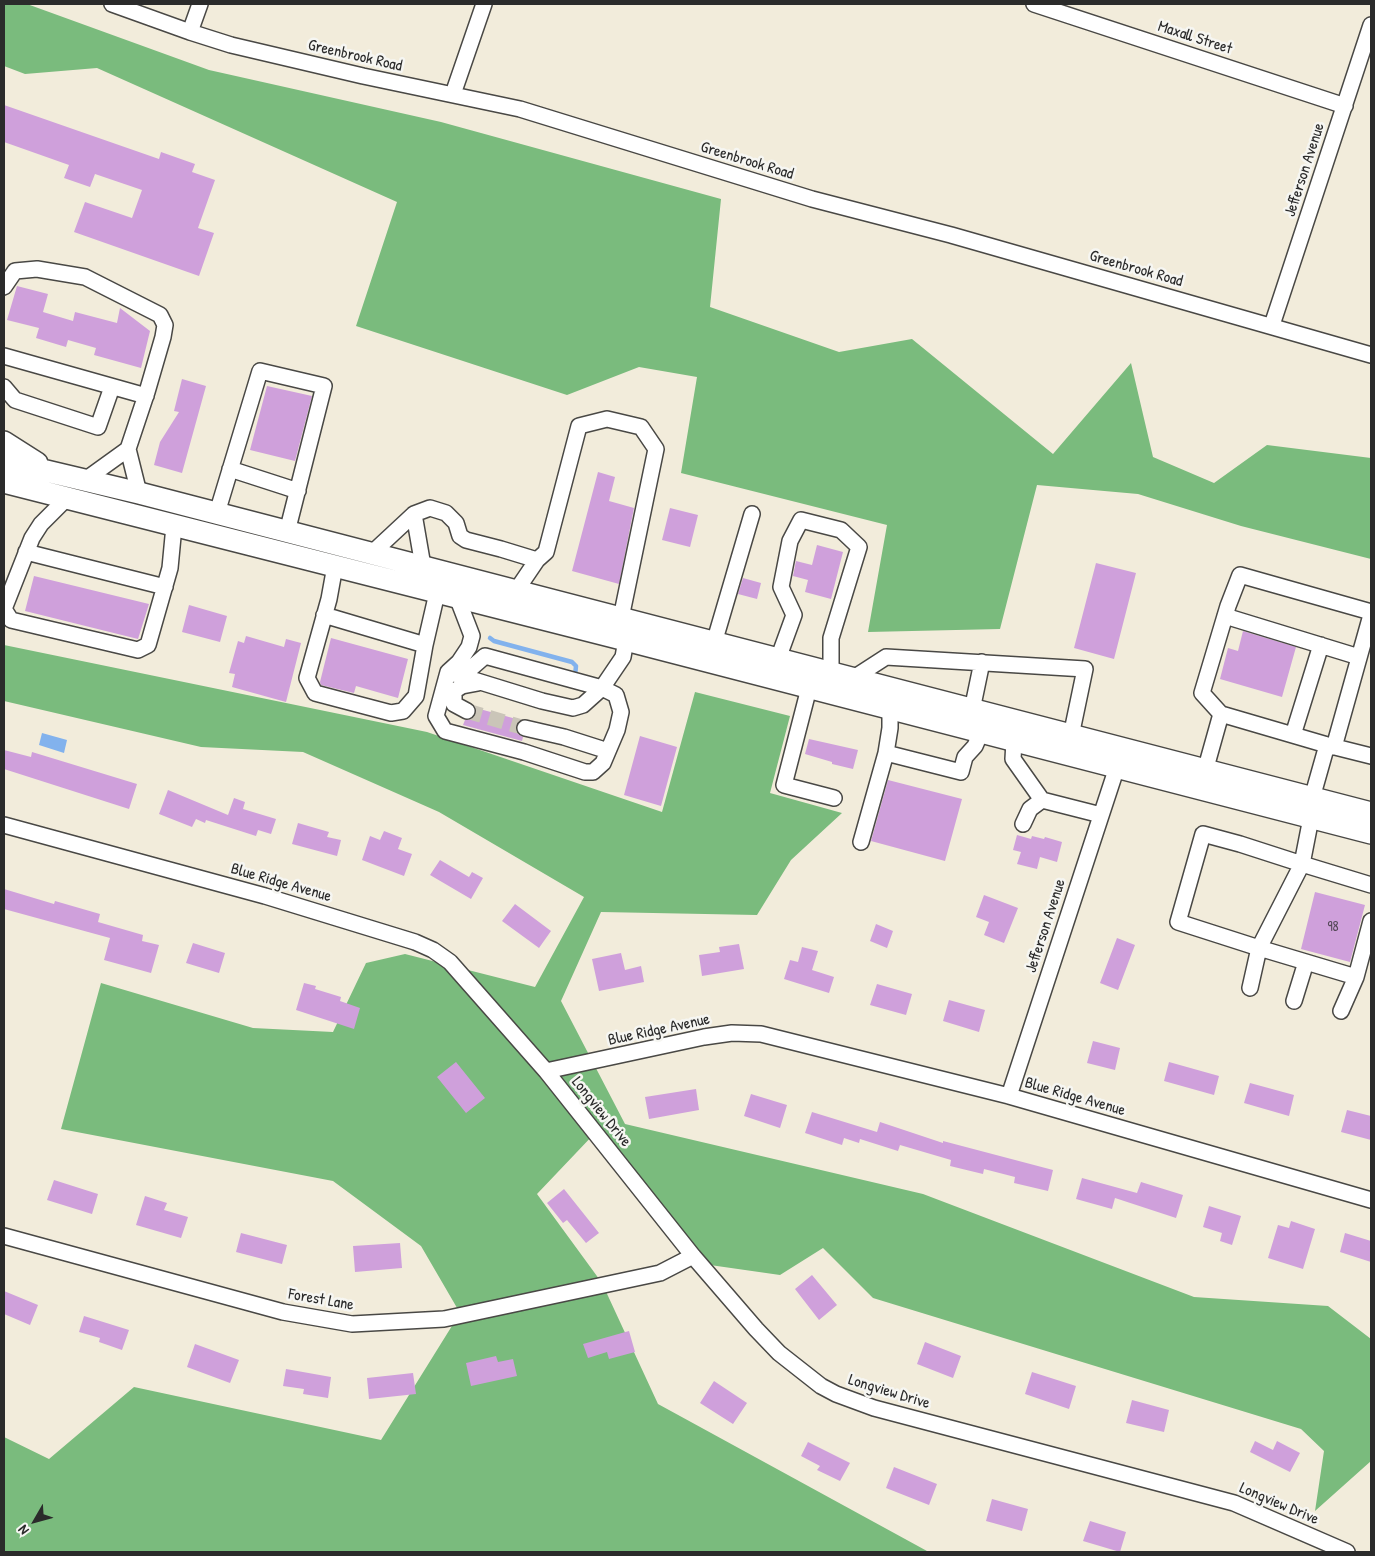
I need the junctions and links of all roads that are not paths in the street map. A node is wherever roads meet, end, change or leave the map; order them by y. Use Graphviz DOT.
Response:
graph roads {
  1 [pos="112,4"];
  2 [pos="200,4"];
  3 [pos="484,4"];
  4 [pos="1034,4"];
  5 [pos="1371,25"];
  6 [pos="190,32"];
  7 [pos="453,94"];
  8 [pos="1345,106"];
  9 [pos="4,286"];
  10 [pos="1272,325"];
  11 [pos="1371,354"];
  12 [pos="4,356"];
  13 [pos="4,387"];
  14 [pos="112,387"];
  15 [pos="146,396"];
  16 [pos="4,442"];
  17 [pos="128,449"];
  18 [pos="4,462"];
  19 [pos="230,469"];
  20 [pos="54,473"];
  21 [pos="85,480"];
  22 [pos="5,484"];
  23 [pos="298,491"];
  24 [pos="139,493"];
  25 [pos="67,498"];
  26 [pos="217,513"];
  27 [pos="414,514"];
  28 [pos="752,514"];
  29 [pos="174,526"];
  30 [pos="287,532"];
  31 [pos="26,552"];
  32 [pos="371,554"];
  33 [pos="537,560"];
  34 [pos="335,566"];
  35 [pos="422,566"];
  36 [pos="165,587"];
  37 [pos="516,591"];
  38 [pos="447,595"];
  39 [pos="1227,611"];
  40 [pos="1371,613"];
  41 [pos="324,615"];
  42 [pos="620,618"];
  43 [pos="626,640"];
  44 [pos="714,643"];
  45 [pos="425,645"];
  46 [pos="1321,645"];
  47 [pos="1359,657"];
  48 [pos="778,659"];
  49 [pos="982,662"];
  50 [pos="831,673"];
  51 [pos="455,675"];
  52 [pos="852,679"];
  53 [pos="478,683"];
  54 [pos="602,688"];
  55 [pos="809,688"];
  56 [pos="890,709"];
  57 [pos="972,710"];
  58 [pos="467,711"];
  59 [pos="1221,714"];
  60 [pos="525,728"];
  61 [pos="981,732"];
  62 [pos="1293,735"];
  63 [pos="1071,736"];
  64 [pos="1014,741"];
  65 [pos="1331,746"];
  66 [pos="608,750"];
  67 [pos="886,752"];
  68 [pos="1371,756"];
  69 [pos="1117,767"];
  70 [pos="1205,770"];
  71 [pos="834,798"];
  72 [pos="1042,800"];
  73 [pos="1311,808"];
  74 [pos="1371,813"];
  75 [pos="1101,815"];
  76 [pos="1023,824"];
  77 [pos="4,825"];
  78 [pos="1371,833"];
  79 [pos="862,842"];
  80 [pos="1302,864"];
  81 [pos="1371,886"];
  82 [pos="1371,922"];
  83 [pos="1259,948"];
  84 [pos="1306,962"];
  85 [pos="1356,977"];
  86 [pos="1250,988"];
  87 [pos="1294,1001"];
  88 [pos="1341,1011"];
  89 [pos="546,1071"];
  90 [pos="1008,1096"];
  91 [pos="1371,1200"];
  92 [pos="4,1236"];
  93 [pos="694,1256"];
  94 [pos="1347,1552"];
  1 -- 6 [label="street, Greenbrook Road"];
  2 -- 6 [label="street"];
  3 -- 7 [label="street"];
  4 -- 8 [label="street, Maxall Street"];
  5 -- 8 [label="street, Jefferson Avenue"];
  6 -- 7 [label="street, Greenbrook Road"];
  7 -- 10 [label="street, Greenbrook Road"];
  8 -- 10 [label="street, Jefferson Avenue"];
  9 -- 15 [label="street"];
  10 -- 11 [label="street, Greenbrook Road"];
  12 -- 14 [label="street"];
  13 -- 14 [label="street"];
  14 -- 15 [label="street"];
  15 -- 17 [label="street"];
  16 -- 20 [label="highway"];
  17 -- 21 [label="street"];
  17 -- 24 [label="street"];
  18 -- 20 [label="highway"];
  19 -- 23 [label="street"];
  19 -- 23 [label="street"];
  19 -- 26 [label="street"];
  20 -- 21 [label="highway"];
  21 -- 24 [label="highway"];
  22 -- 25 [label="highway"];
  23 -- 30 [label="street"];
  24 -- 26 [label="highway"];
  25 -- 29 [label="highway"];
  25 -- 31 [label="street"];
  26 -- 30 [label="highway"];
  27 -- 32 [label="street"];
  27 -- 33 [label="street"];
  27 -- 35 [label="street"];
  28 -- 44 [label="street"];
  29 -- 34 [label="highway"];
  29 -- 36 [label="street"];
  30 -- 32 [label="highway"];
  31 -- 36 [label="street"];
  31 -- 36 [label="street"];
  32 -- 35 [label="highway"];
  33 -- 37 [label="street"];
  33 -- 42 [label="street"];
  34 -- 38 [label="highway"];
  34 -- 41 [label="street"];
  35 -- 37 [label="highway"];
  37 -- 42 [label="highway"];
  38 -- 43 [label="highway"];
  38 -- 45 [label="street"];
  38 -- 51 [label="street"];
  39 -- 40 [label="street"];
  39 -- 46 [label="street"];
  39 -- 59 [label="street"];
  40 -- 47 [label="street"];
  41 -- 45 [label="street"];
  41 -- 45 [label="street"];
  42 -- 44 [label="highway"];
  43 -- 54 [label="street"];
  43 -- 55 [label="highway"];
  44 -- 48 [label="highway"];
  46 -- 47 [label="street"];
  46 -- 62 [label="street"];
  47 -- 65 [label="street"];
  48 -- 50 [label="highway"];
  48 -- 50 [label="street"];
  49 -- 52 [label="street"];
  49 -- 57 [label="street"];
  49 -- 63 [label="street"];
  50 -- 52 [label="highway"];
  51 -- 53 [label="street"];
  51 -- 54 [label="street"];
  51 -- 66 [label="street"];
  52 -- 57 [label="highway"];
  53 -- 54 [label="street"];
  53 -- 58 [label="street"];
  54 -- 66 [label="street"];
  55 -- 56 [label="highway"];
  55 -- 71 [label="street"];
  56 -- 61 [label="highway"];
  56 -- 67 [label="street"];
  57 -- 63 [label="highway"];
  59 -- 62 [label="street"];
  59 -- 70 [label="street"];
  60 -- 66 [label="street"];
  61 -- 64 [label="highway"];
  61 -- 67 [label="street"];
  62 -- 65 [label="street"];
  63 -- 70 [label="highway"];
  64 -- 69 [label="highway"];
  64 -- 72 [label="street"];
  65 -- 68 [label="street"];
  65 -- 73 [label="street"];
  67 -- 79 [label="street"];
  69 -- 73 [label="highway"];
  69 -- 75 [label="street, Jefferson Avenue"];
  70 -- 73 [label="highway"];
  72 -- 75 [label="street"];
  72 -- 76 [label="street"];
  73 -- 74 [label="highway"];
  73 -- 78 [label="highway"];
  73 -- 80 [label="street"];
  75 -- 90 [label="street, Jefferson Avenue"];
  77 -- 89 [label="street, Blue Ridge Avenue"];
  80 -- 81 [label="street"];
  80 -- 83 [label="street"];
  80 -- 83 [label="street"];
  82 -- 85 [label="street"];
  83 -- 84 [label="street"];
  83 -- 86 [label="street"];
  84 -- 85 [label="street"];
  84 -- 87 [label="street"];
  85 -- 88 [label="street"];
  89 -- 90 [label="street, Blue Ridge Avenue"];
  89 -- 93 [label="street, Longview Drive"];
  90 -- 91 [label="street, Blue Ridge Avenue"];
  92 -- 93 [label="street, Forest Lane"];
  93 -- 94 [label="street, Longview Drive"];
}
